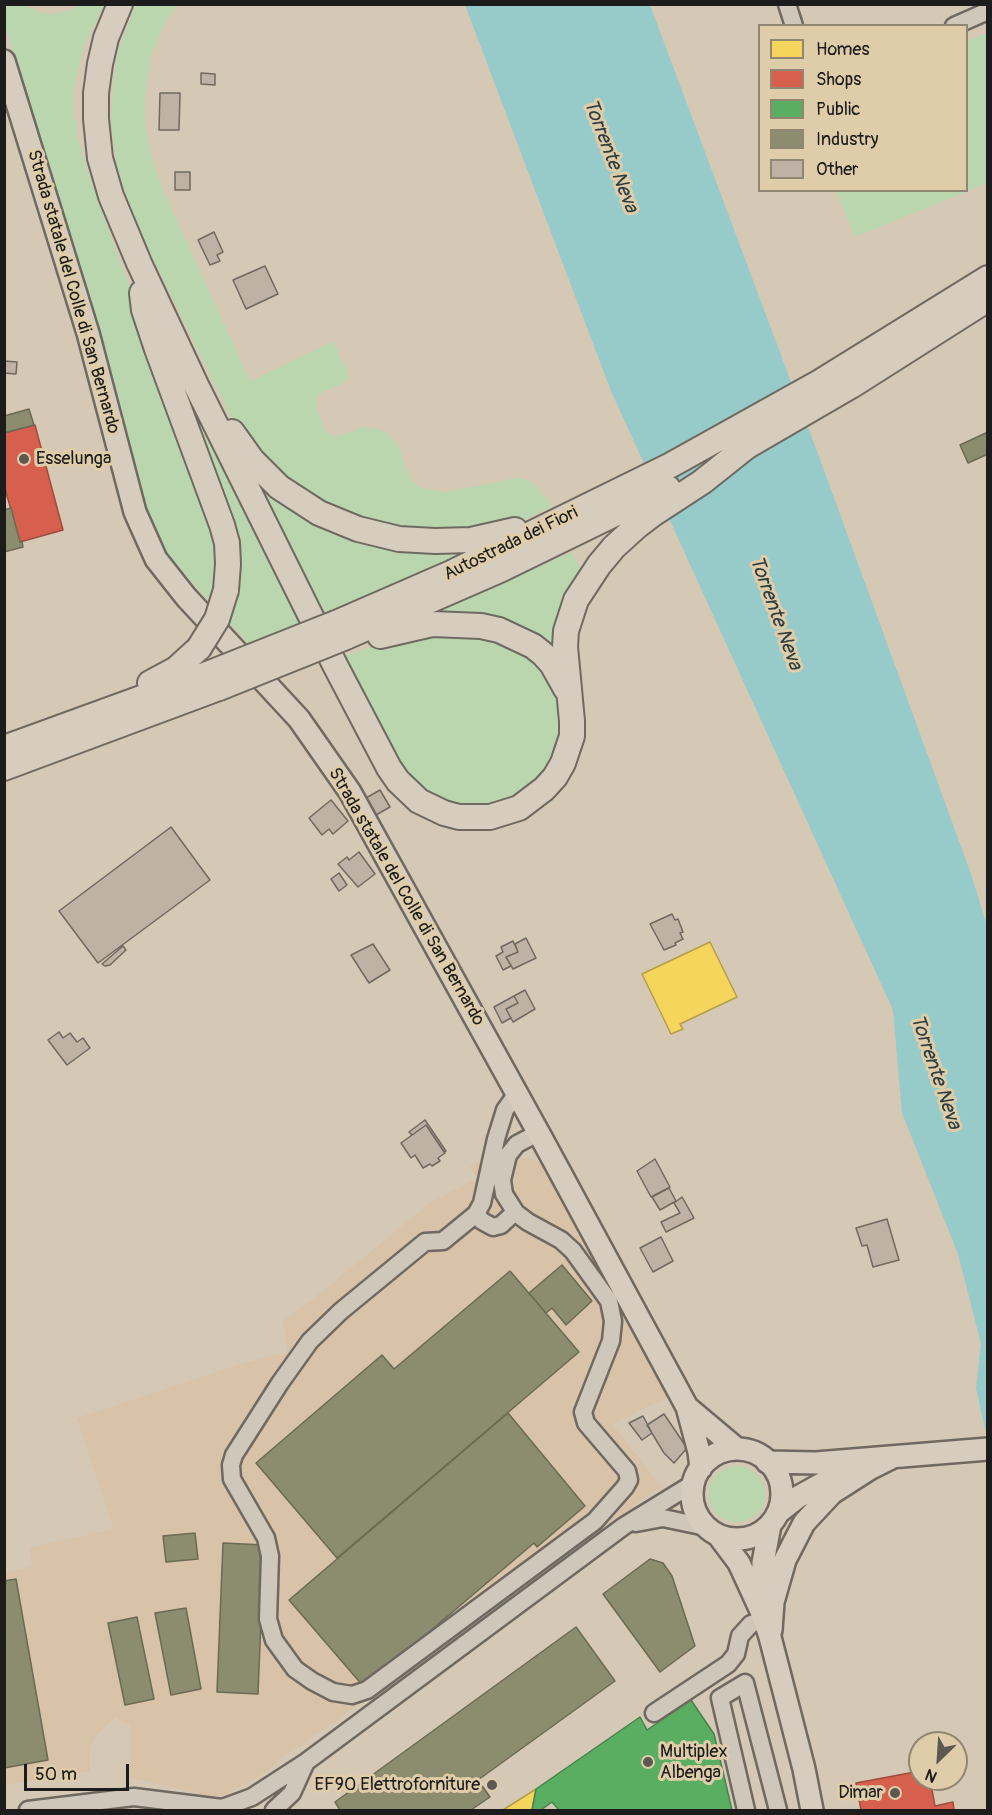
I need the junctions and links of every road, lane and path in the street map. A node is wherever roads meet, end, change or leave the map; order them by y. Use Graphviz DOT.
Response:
graph roads {
  1 [pos="120,4"];
  2 [pos="787,4"];
  3 [pos="987,11"];
  4 [pos="793,24"];
  5 [pos="958,24"];
  6 [pos="4,61"];
  7 [pos="139,263"];
  8 [pos="987,278"];
  9 [pos="987,299"];
  10 [pos="196,385"];
  11 [pos="746,447"];
  12 [pos="582,520"];
  13 [pos="343,636"];
  14 [pos="215,681"];
  15 [pos="571,696"];
  16 [pos="54,730"];
  17 [pos="4,748"];
  18 [pos="4,768"];
  19 [pos="517,1093"];
  20 [pos="538,1133"];
  21 [pos="515,1212"];
  22 [pos="476,1214"];
  23 [pos="687,1407"];
  24 [pos="737,1449"];
  25 [pos="987,1449"];
  26 [pos="891,1458"];
  27 [pos="767,1462"];
  28 [pos="871,1468"];
  29 [pos="697,1476"];
  30 [pos="774,1519"];
  31 [pos="624,1526"];
  32 [pos="712,1531"];
  33 [pos="765,1623"];
  34 [pos="736,1654"];
  35 [pos="745,1683"];
  36 [pos="654,1713"];
  37 [pos="306,1762"];
  38 [pos="223,1809"];
  39 [pos="28,1810"];
  40 [pos="274,1810"];
  41 [pos="746,1810"];
  42 [pos="778,1810"];
  43 [pos="811,1810"];
  1 -- 7 [label="highway"];
  2 -- 4 [label="street"];
  3 -- 5 [label="street"];
  6 -- 19 [label="main road, Strada statale del Colle di San Bernardo"];
  7 -- 10 [label="highway"];
  7 -- 16 [label="highway, bridge"];
  8 -- 12 [label="highway, Autostrada dei Fiori"];
  9 -- 11 [label="highway, Autostrada dei Fiori"];
  10 -- 12 [label="highway"];
  10 -- 15 [label="highway"];
  11 -- 12 [label="highway, Autostrada dei Fiori"];
  11 -- 15 [label="highway"];
  12 -- 13 [label="highway, Autostrada dei Fiori"];
  13 -- 14 [label="highway, Autostrada dei Fiori, bridge"];
  13 -- 14 [label="highway, Autostrada dei Fiori, bridge"];
  13 -- 15 [label="highway"];
  14 -- 16 [label="highway, Autostrada dei Fiori"];
  14 -- 18 [label="highway, Autostrada dei Fiori"];
  16 -- 17 [label="highway, Autostrada dei Fiori"];
  19 -- 20 [label="main road, Strada statale del Colle di San Bernardo"];
  19 -- 22 [label="street"];
  20 -- 21 [label="street"];
  20 -- 23 [label="main road, Strada statale del Colle di San Bernardo"];
  21 -- 22 [label="street"];
  21 -- 22 [label="street"];
  23 -- 24 [label="main road, Strada statale del Colle di San Bernardo"];
  23 -- 29 [label="main road, Strada statale del Colle di San Bernardo"];
  24 -- 27 [label="main road"];
  24 -- 29 [label="main road"];
  25 -- 26 [label="main road"];
  26 -- 27 [label="main road"];
  26 -- 28 [label="main road"];
  27 -- 30 [label="main road"];
  28 -- 30 [label="main road"];
  28 -- 33 [label="main road"];
  29 -- 31 [label="street"];
  29 -- 32 [label="main road"];
  30 -- 32 [label="main road"];
  30 -- 33 [label="main road"];
  31 -- 32 [label="street"];
  31 -- 37 [label="street"];
  32 -- 33 [label="main road"];
  33 -- 34 [label="street"];
  33 -- 43 [label="main road"];
  34 -- 35 [label="street"];
  34 -- 36 [label="street"];
  35 -- 41 [label="street"];
  35 -- 42 [label="street"];
  37 -- 38 [label="street"];
  37 -- 40 [label="street"];
  38 -- 39 [label="street"];
}
